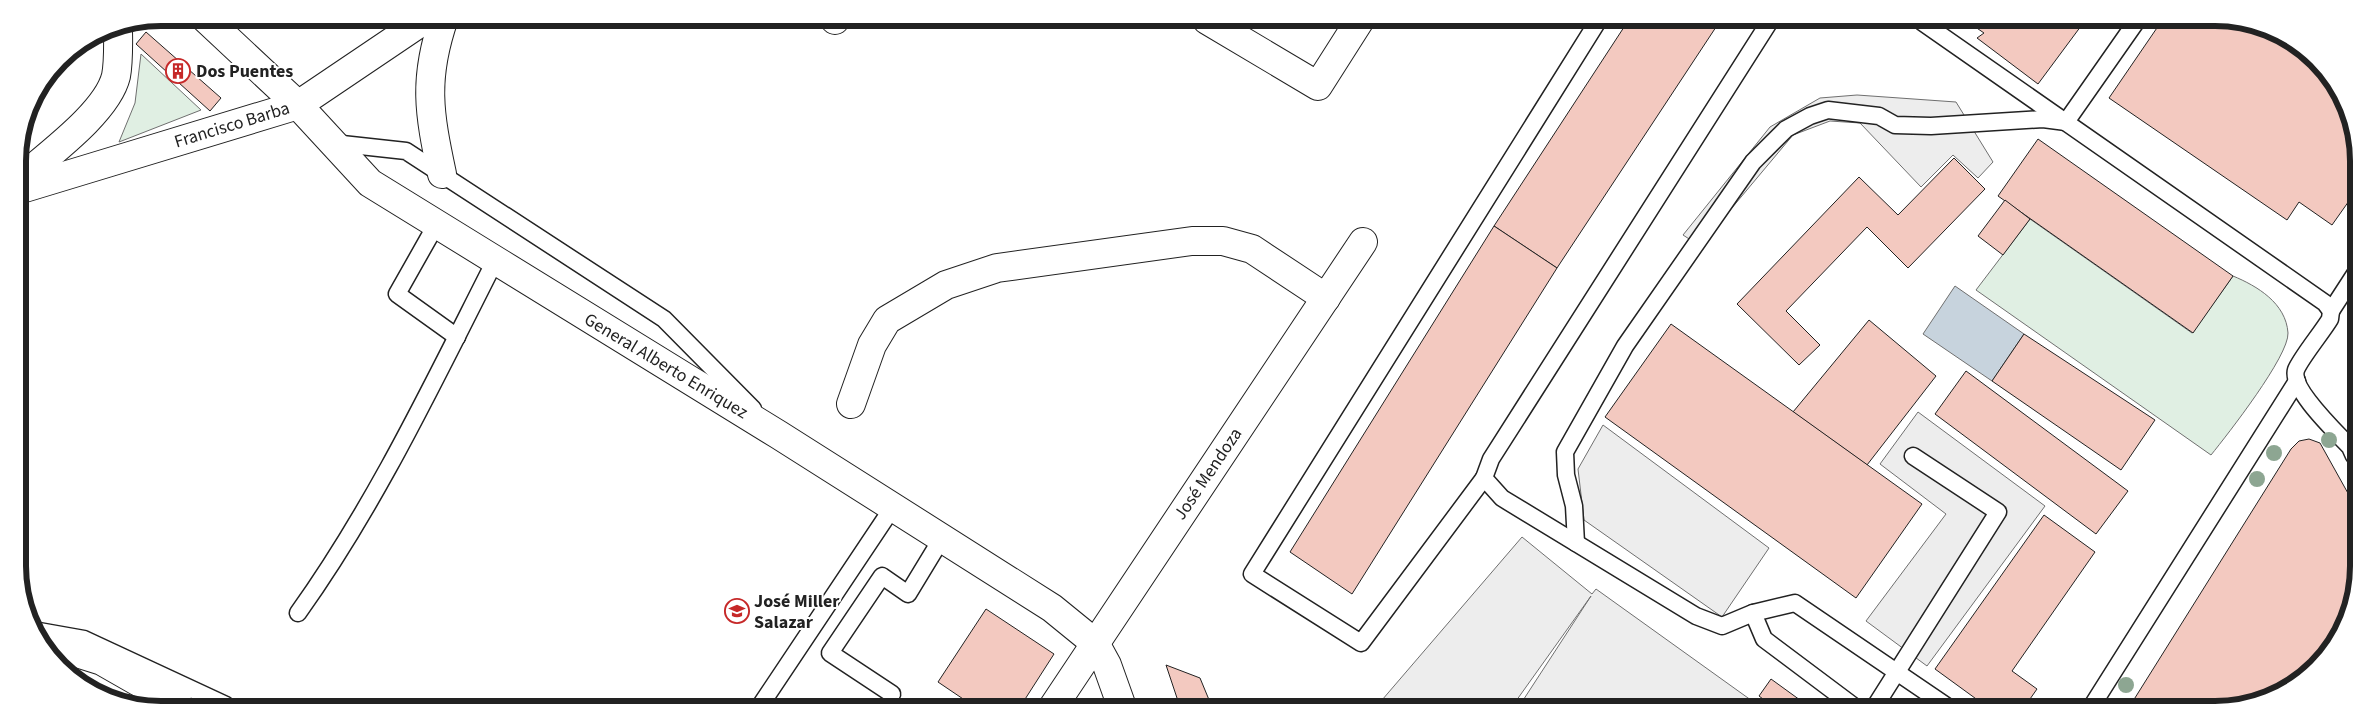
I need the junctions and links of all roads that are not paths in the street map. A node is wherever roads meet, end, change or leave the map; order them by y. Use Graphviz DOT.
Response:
graph roads {
  1 [pos="1218,26"];
  2 [pos="1356,26"];
  3 [pos="1595,26"];
  4 [pos="1767,26"];
  5 [pos="1928,26"];
  6 [pos="2133,26"];
  7 [pos="215,27"];
  8 [pos="414,27"];
  9 [pos="441,27"];
  10 [pos="118,34"];
  11 [pos="298,104"];
  12 [pos="2066,122"];
  13 [pos="333,143"];
  14 [pos="27,173"];
  15 [pos="442,174"];
  16 [pos="27,187"];
  17 [pos="436,225"];
  18 [pos="1363,242"];
  19 [pos="495,261"];
  20 [pos="2350,282"];
  21 [pos="1326,298"];
  22 [pos="2331,311"];
  23 [pos="457,337"];
  24 [pos="2297,381"];
  25 [pos="850,404"];
  26 [pos="779,435"];
  27 [pos="2350,447"];
  28 [pos="1913,456"];
  29 [pos="1484,478"];
  30 [pos="892,507"];
  31 [pos="942,538"];
  32 [pos="1576,543"];
  33 [pos="298,613"];
  34 [pos="1754,614"];
  35 [pos="43,632"];
  36 [pos="1095,643"];
  37 [pos="52,645"];
  38 [pos="1897,672"];
  39 [pos="892,694"];
  40 [pos="1846,700"];
  41 [pos="1879,700"];
  42 [pos="1938,700"];
  43 [pos="2096,700"];
  44 [pos="172,701"];
  45 [pos="217,701"];
  46 [pos="764,701"];
  47 [pos="1057,701"];
  48 [pos="1120,701"];
  1 -- 2 [label="street"];
  3 -- 29 [label="lane"];
  4 -- 29 [label="lane"];
  5 -- 12 [label="lane"];
  6 -- 12 [label="lane"];
  7 -- 11 [label="street, General Alberto Enriquez"];
  8 -- 11 [label="street, Francisco Barba"];
  9 -- 15 [label="street"];
  10 -- 14 [label="street"];
  11 -- 13 [label="street, General Alberto Enriquez"];
  11 -- 16 [label="street, Francisco Barba"];
  12 -- 22 [label="lane"];
  12 -- 32 [label="lane"];
  13 -- 15 [label="lane"];
  13 -- 17 [label="street, General Alberto Enriquez"];
  15 -- 26 [label="lane"];
  17 -- 19 [label="street, General Alberto Enriquez"];
  17 -- 23 [label="lane"];
  18 -- 21 [label="street, José Mendoza"];
  19 -- 23 [label="lane"];
  19 -- 26 [label="street, General Alberto Enriquez"];
  20 -- 22 [label="lane"];
  21 -- 25 [label="street"];
  21 -- 36 [label="street, José Mendoza"];
  22 -- 24 [label="lane"];
  23 -- 33 [label="lane"];
  24 -- 27 [label="lane"];
  24 -- 43 [label="lane"];
  26 -- 30 [label="street, General Alberto Enriquez"];
  28 -- 38 [label="lane"];
  29 -- 32 [label="lane"];
  30 -- 31 [label="street, General Alberto Enriquez"];
  30 -- 46 [label="lane"];
  31 -- 36 [label="street, General Alberto Enriquez"];
  31 -- 39 [label="lane"];
  32 -- 34 [label="lane"];
  34 -- 38 [label="lane"];
  34 -- 40 [label="lane"];
  35 -- 45 [label="lane"];
  36 -- 47 [label="street, José Mendoza"];
  36 -- 48 [label="street, General Alberto Enriquez"];
  37 -- 44 [label="street"];
  38 -- 41 [label="lane"];
  38 -- 42 [label="lane"];
}
